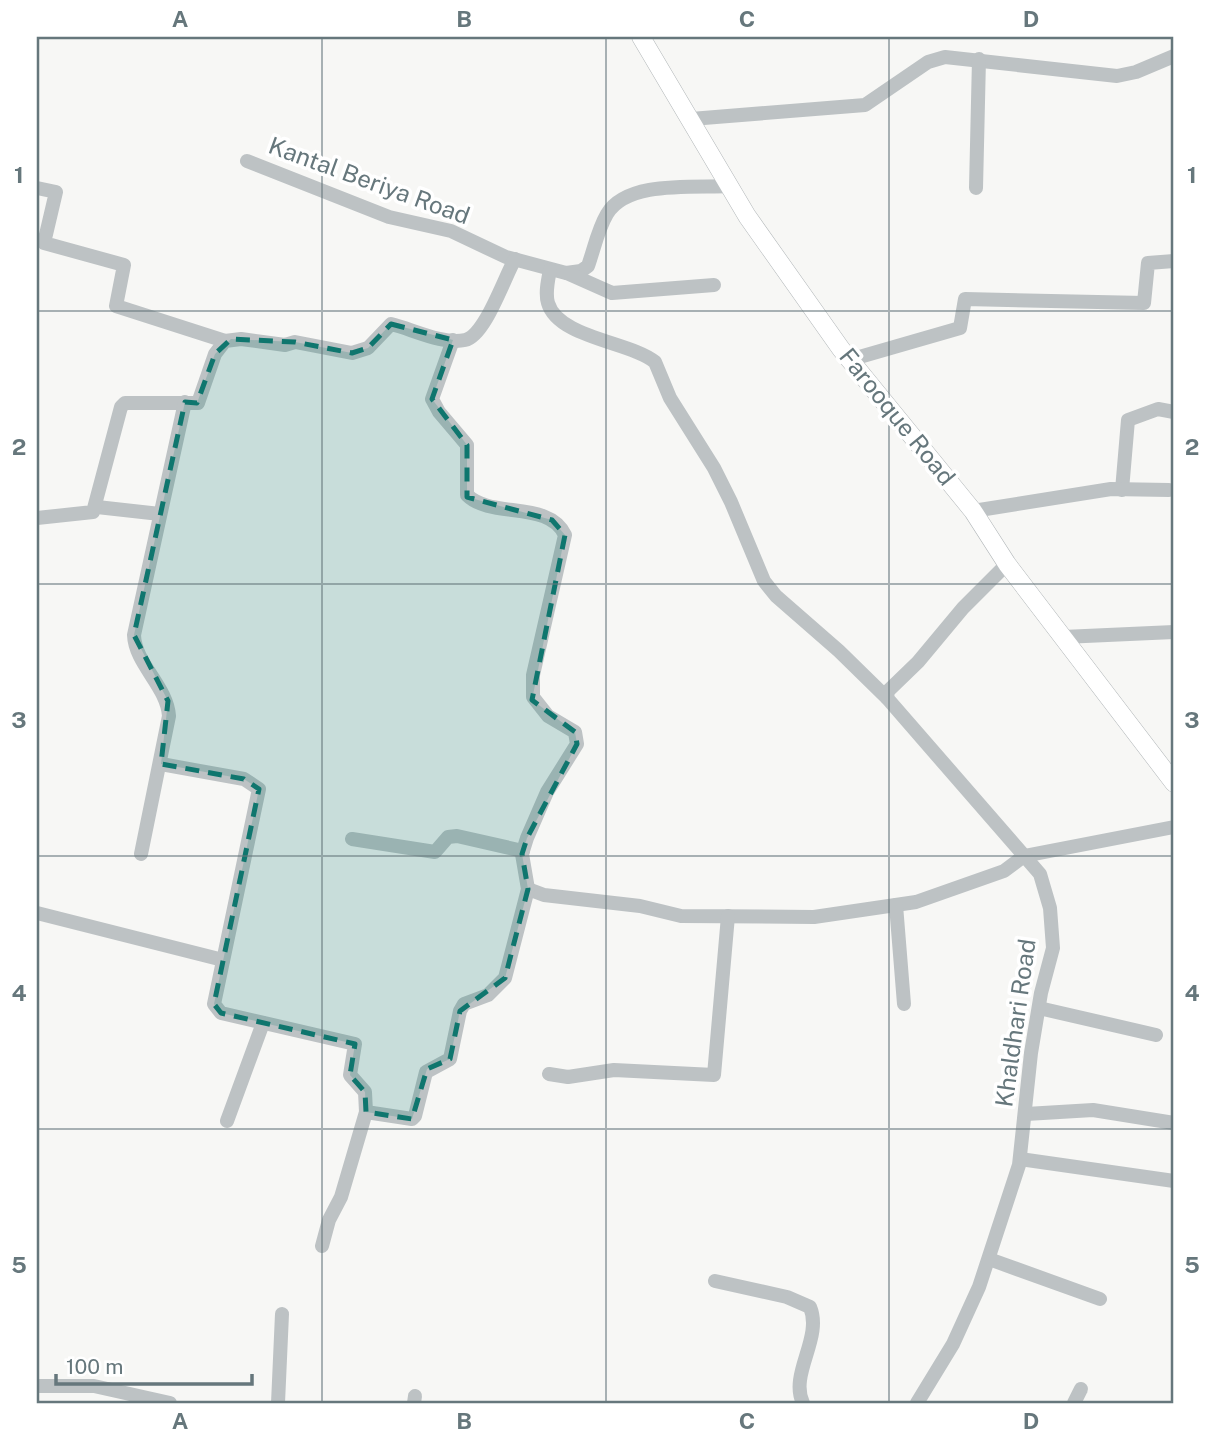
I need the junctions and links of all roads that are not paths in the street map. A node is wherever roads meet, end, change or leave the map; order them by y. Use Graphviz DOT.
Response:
graph roads {
  1 [pos="641,37"];
  2 [pos="1174,56"];
  3 [pos="979,60"];
  4 [pos="691,119"];
  5 [pos="247,161"];
  6 [pos="730,186"];
  7 [pos="37,188"];
  8 [pos="976,188"];
  9 [pos="515,259"];
  10 [pos="1174,261"];
  11 [pos="550,270"];
  12 [pos="566,273"];
  13 [pos="714,285"];
  14 [pos="453,340"];
  15 [pos="225,341"];
  16 [pos="849,360"];
  17 [pos="185,402"];
  18 [pos="1174,412"];
  19 [pos="1122,489"];
  20 [pos="1169,490"];
  21 [pos="97,507"];
  22 [pos="973,511"];
  23 [pos="160,514"];
  24 [pos="37,518"];
  25 [pos="1007,564"];
  26 [pos="1174,632"];
  27 [pos="1063,637"];
  28 [pos="887,698"];
  29 [pos="161,764"];
  30 [pos="1174,783"];
  31 [pos="1174,827"];
  32 [pos="352,839"];
  33 [pos="523,851"];
  34 [pos="141,854"];
  35 [pos="1024,856"];
  36 [pos="528,889"];
  37 [pos="896,905"];
  38 [pos="37,913"];
  39 [pos="728,916"];
  40 [pos="223,960"];
  41 [pos="904,1004"];
  42 [pos="1039,1008"];
  43 [pos="262,1023"];
  44 [pos="1156,1035"];
  45 [pos="549,1074"];
  46 [pos="366,1112"];
  47 [pos="1026,1114"];
  48 [pos="227,1121"];
  49 [pos="1174,1122"];
  50 [pos="1020,1159"];
  51 [pos="1174,1181"];
  52 [pos="322,1246"];
  53 [pos="989,1259"];
  54 [pos="715,1282"];
  55 [pos="1100,1299"];
  56 [pos="282,1314"];
  57 [pos="37,1386"];
  58 [pos="1081,1389"];
  59 [pos="170,1403"];
  60 [pos="278,1403"];
  61 [pos="803,1403"];
  62 [pos="917,1403"];
  63 [pos="1074,1403"];
  1 -- 4 [label="main road, Farooque Road"];
  2 -- 3 [label="street"];
  3 -- 4 [label="street"];
  3 -- 8 [label="street"];
  4 -- 6 [label="main road, Farooque Road"];
  5 -- 9 [label="street, Kantal Beriya Road"];
  6 -- 12 [label="street"];
  6 -- 16 [label="main road, Farooque Road"];
  7 -- 15 [label="street"];
  9 -- 11 [label="street, Kantal Beriya Road"];
  9 -- 14 [label="street"];
  10 -- 16 [label="street"];
  11 -- 12 [label="street, Kantal Beriya Road"];
  11 -- 28 [label="street, Khaldhari Road"];
  12 -- 13 [label="street, Kantal Beriya Road"];
  14 -- 15 [label="street"];
  14 -- 33 [label="street"];
  15 -- 17 [label="street"];
  16 -- 22 [label="main road, Farooque Road"];
  17 -- 21 [label="street"];
  17 -- 23 [label="street"];
  18 -- 19 [label="street"];
  19 -- 20 [label="street"];
  19 -- 22 [label="street"];
  21 -- 23 [label="street"];
  21 -- 24 [label="street"];
  22 -- 25 [label="main road, Farooque Road"];
  23 -- 29 [label="street"];
  25 -- 27 [label="main road, Farooque Road"];
  25 -- 28 [label="street"];
  26 -- 27 [label="street"];
  27 -- 30 [label="main road, Farooque Road"];
  28 -- 35 [label="street, Khaldhari Road"];
  29 -- 34 [label="street"];
  29 -- 40 [label="street"];
  31 -- 35 [label="street"];
  32 -- 33 [label="street"];
  33 -- 36 [label="street"];
  35 -- 37 [label="street"];
  35 -- 42 [label="street, Khaldhari Road"];
  36 -- 39 [label="street"];
  36 -- 46 [label="street"];
  37 -- 39 [label="street"];
  37 -- 41 [label="street"];
  38 -- 40 [label="street"];
  39 -- 45 [label="street"];
  40 -- 43 [label="street"];
  42 -- 44 [label="street"];
  42 -- 47 [label="street, Khaldhari Road"];
  43 -- 46 [label="street"];
  43 -- 48 [label="street"];
  46 -- 52 [label="street"];
  47 -- 49 [label="street"];
  47 -- 50 [label="street, Khaldhari Road"];
  50 -- 51 [label="street"];
  50 -- 53 [label="street, Khaldhari Road"];
  53 -- 55 [label="street"];
  53 -- 62 [label="street, Khaldhari Road"];
  54 -- 61 [label="street"];
  56 -- 60 [label="street"];
  57 -- 59 [label="street"];
  58 -- 63 [label="street"];
}
